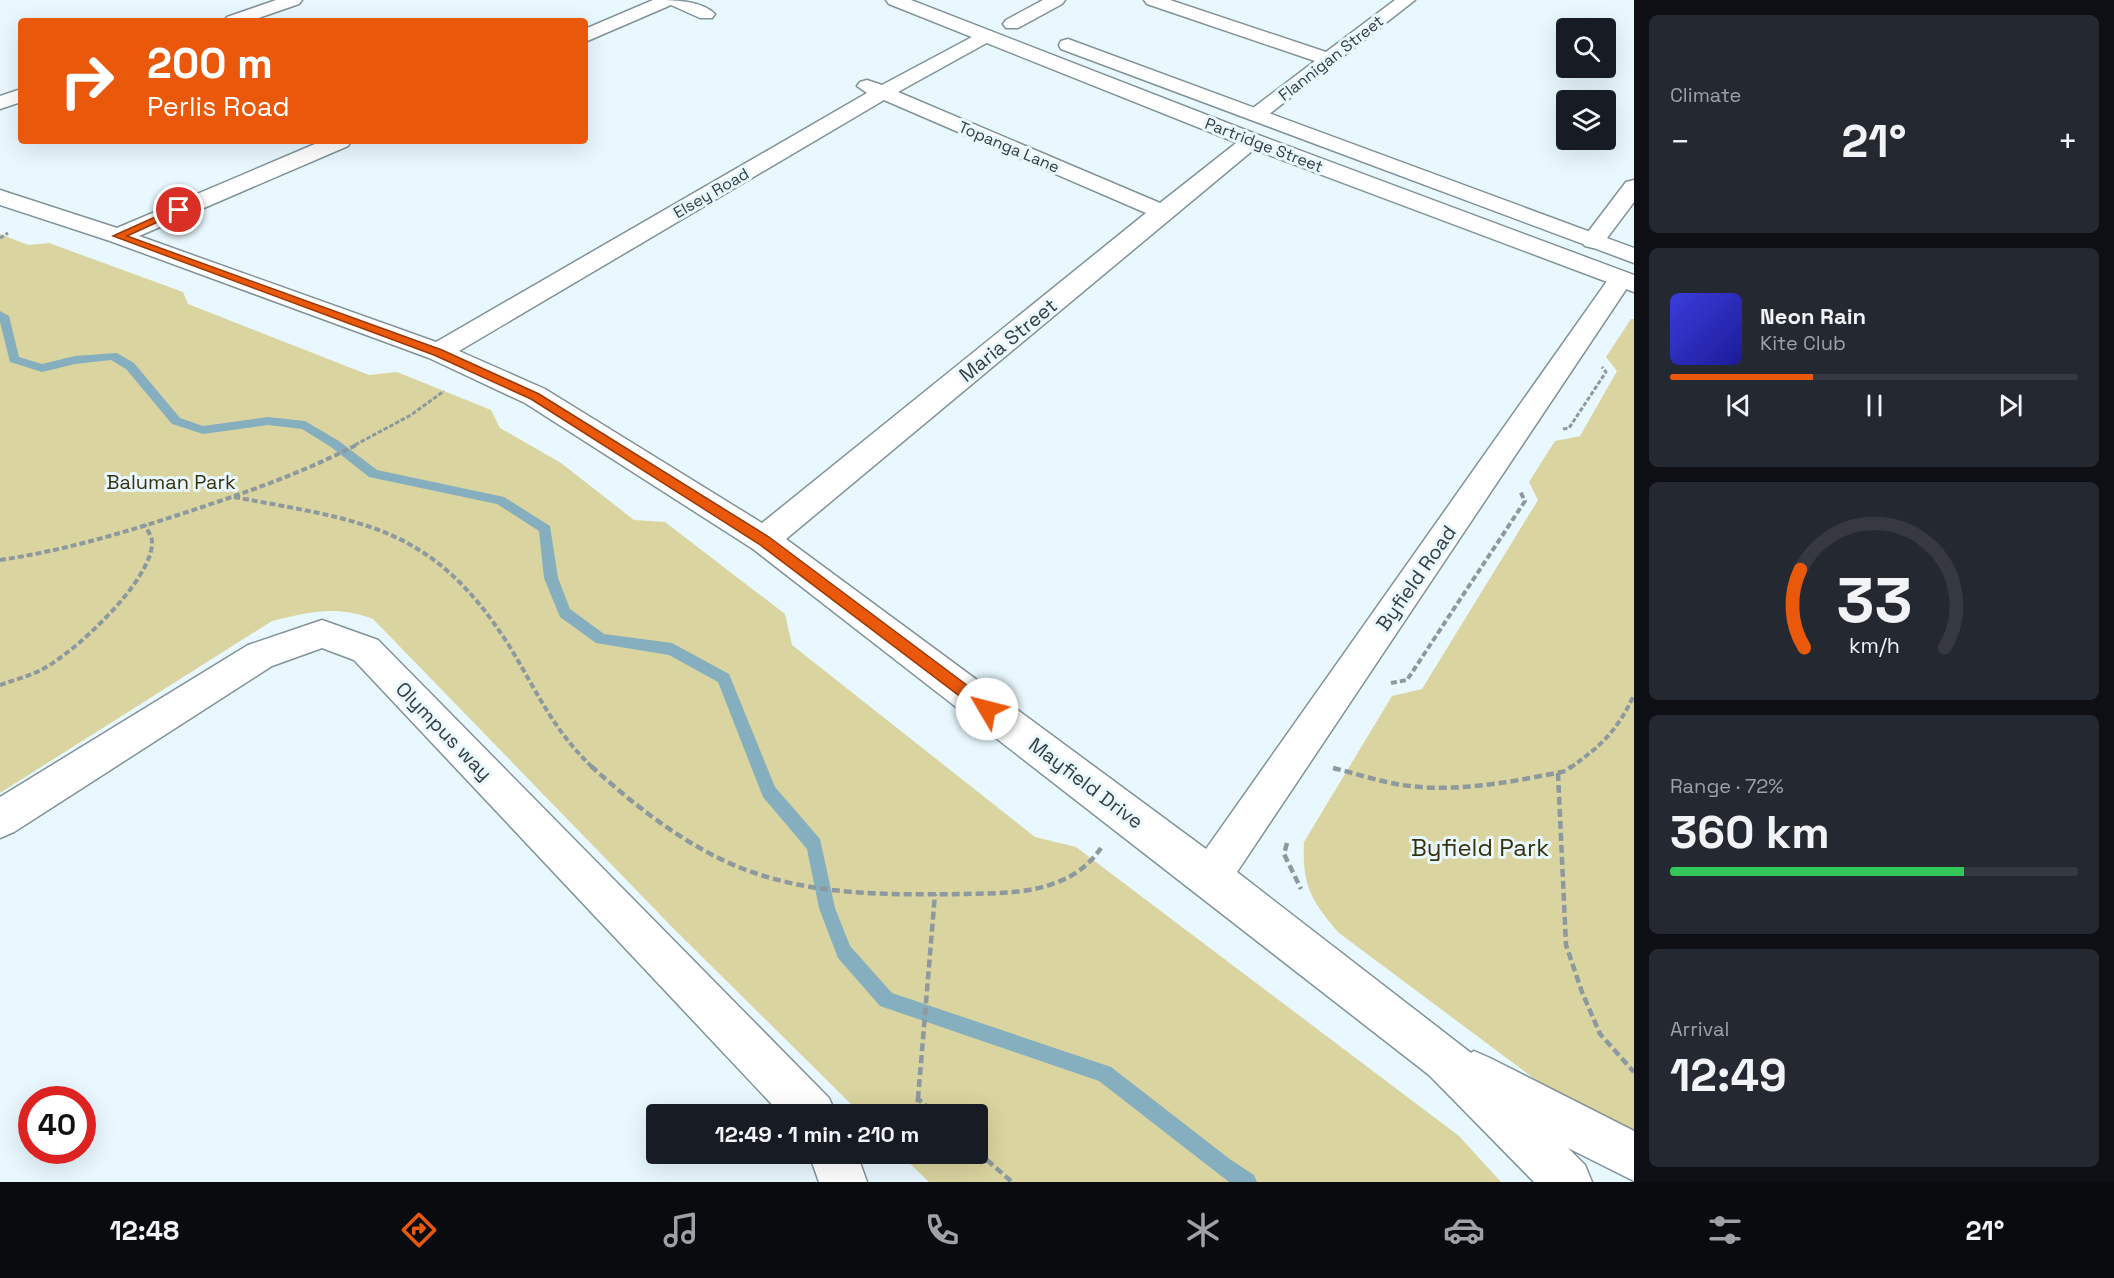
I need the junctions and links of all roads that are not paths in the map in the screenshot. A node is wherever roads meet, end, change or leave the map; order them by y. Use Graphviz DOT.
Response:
graph roads {
  1 [pos="293,0"];
  2 [pos="668,0"];
  3 [pos="675,0"];
  4 [pos="895,0"];
  5 [pos="948,0"];
  6 [pos="1056,0"];
  7 [pos="1153,0"];
  8 [pos="1406,0"];
  9 [pos="970,8"];
  10 [pos="706,14"];
  11 [pos="242,18"];
  12 [pos="1012,24"];
  13 [pos="988,26"];
  14 [pos="588,35"];
  15 [pos="1329,59"];
  16 [pos="857,81"];
  17 [pos="882,93"];
  18 [pos="18,96"];
  19 [pos="0,103"];
  20 [pos="1255,128"];
  21 [pos="333,144"];
  22 [pos="1634,187"];
  23 [pos="0,197"];
  24 [pos="1162,213"];
  25 [pos="118,236"];
  26 [pos="1593,241"];
  27 [pos="1630,273"];
  28 [pos="438,352"];
  29 [pos="764,540"];
  30 [pos="0,819"];
  31 [pos="1210,877"];
  32 [pos="1445,1059"];
  33 [pos="803,1104"];
  34 [pos="1634,1157"];
  35 [pos="837,1164"];
  36 [pos="843,1182"];
  37 [pos="1568,1182"];
  1 -- 11 [label="street"];
  2 -- 14 [label="street"];
  3 -- 10 [label="street"];
  4 -- 13 [label="street, Partridge Street"];
  5 -- 9 [label="street"];
  6 -- 12 [label="street"];
  7 -- 15 [label="street"];
  8 -- 15 [label="street, Flannigan Street"];
  12 -- 13 [label="street, Partridge Street"];
  12 -- 20 [label="street, Partridge Street"];
  13 -- 17 [label="street, Elsey Road"];
  13 -- 20 [label="street, Partridge Street"];
  15 -- 20 [label="street, Flannigan Street"];
  16 -- 17 [label="street, Topanga Lane"];
  17 -- 24 [label="street, Topanga Lane"];
  17 -- 28 [label="street, Elsey Road"];
  18 -- 19 [label="street"];
  20 -- 24 [label="street, Maria Street"];
  20 -- 26 [label="street, Partridge Street"];
  20 -- 27 [label="street, Partridge Street"];
  21 -- 25 [label="street"];
  22 -- 26 [label="street"];
  23 -- 25 [label="street, Mayfield Drive"];
  24 -- 29 [label="street, Maria Street"];
  25 -- 28 [label="street, Mayfield Drive"];
  26 -- 27 [label="street, Partridge Street"];
  27 -- 31 [label="street, Byfield Road"];
  28 -- 29 [label="street, Mayfield Drive"];
  29 -- 31 [label="street, Mayfield Drive"];
  30 -- 33 [label="street, Olympus way"];
  31 -- 32 [label="street, Mayfield Drive"];
  32 -- 34 [label="street, Mayfield Drive"];
  32 -- 37 [label="street, Mayfield Drive"];
  35 -- 36 [label="street"];
}
